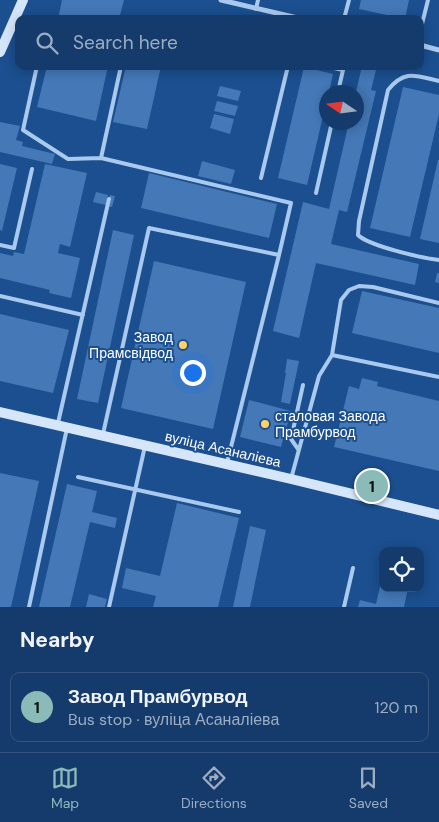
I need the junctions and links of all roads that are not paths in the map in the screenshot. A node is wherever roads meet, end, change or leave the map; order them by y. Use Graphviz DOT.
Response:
graph roads {
  1 [pos="23,0"];
  2 [pos="221,0"];
  3 [pos="258,0"];
  4 [pos="349,0"];
  5 [pos="428,0"];
  6 [pos="256,9"];
  7 [pos="16,15"];
  8 [pos="282,15"];
  9 [pos="345,15"];
  10 [pos="424,16"];
  11 [pos="15,18"];
  12 [pos="424,46"];
  13 [pos="439,50"];
  14 [pos="0,52"];
  15 [pos="36,70"];
  16 [pos="121,70"];
  17 [pos="287,70"];
  18 [pos="343,70"];
  19 [pos="439,81"];
  20 [pos="340,85"];
  21 [pos="330,130"];
  22 [pos="101,158"];
  23 [pos="32,169"];
  24 [pos="261,178"];
  25 [pos="316,193"];
  26 [pos="109,198"];
  27 [pos="0,245"];
  28 [pos="279,255"];
  29 [pos="439,260"];
  30 [pos="0,296"];
  31 [pos="439,303"];
  32 [pos="83,315"];
  33 [pos="332,355"];
  34 [pos="439,377"];
  35 [pos="303,385"];
  36 [pos="0,412"];
  37 [pos="63,427"];
  38 [pos="103,436"];
  39 [pos="145,446"];
  40 [pos="298,449"];
  41 [pos="227,464"];
  42 [pos="78,477"];
  43 [pos="291,479"];
  44 [pos="136,490"];
  45 [pos="239,512"];
  46 [pos="439,515"];
  47 [pos="353,568"];
  48 [pos="29,607"];
  49 [pos="109,607"];
  50 [pos="344,607"];
  1 -- 7 [label="street"];
  2 -- 6 [label="street"];
  3 -- 6 [label="lane"];
  4 -- 9 [label="lane"];
  5 -- 10 [label="lane"];
  6 -- 8 [label="street"];
  11 -- 14 [label="street"];
  12 -- 13 [label="street"];
  15 -- 22 [label="lane"];
  16 -- 22 [label="lane"];
  17 -- 24 [label="lane"];
  18 -- 20 [label="lane"];
  19 -- 29 [label="lane"];
  21 -- 25 [label="lane"];
  22 -- 28 [label="lane"];
  23 -- 27 [label="lane"];
  26 -- 32 [label="lane"];
  28 -- 38 [label="lane"];
  28 -- 41 [label="lane"];
  30 -- 32 [label="lane"];
  31 -- 33 [label="lane"];
  32 -- 37 [label="lane"];
  33 -- 34 [label="lane"];
  33 -- 40 [label="lane"];
  35 -- 40 [label="lane"];
  36 -- 37 [label="street, вуліца Асаналіева"];
  37 -- 38 [label="street, вуліца Асаналіева"];
  37 -- 48 [label="lane"];
  38 -- 39 [label="street, вуліца Асаналіева"];
  39 -- 41 [label="street, вуліца Асаналіева"];
  39 -- 44 [label="lane"];
  40 -- 43 [label="lane"];
  41 -- 43 [label="street, вуліца Асаналіева"];
  42 -- 44 [label="lane"];
  43 -- 46 [label="street, вуліца Асаналіева"];
  44 -- 45 [label="lane"];
  44 -- 49 [label="lane"];
  47 -- 50 [label="lane"];
}
